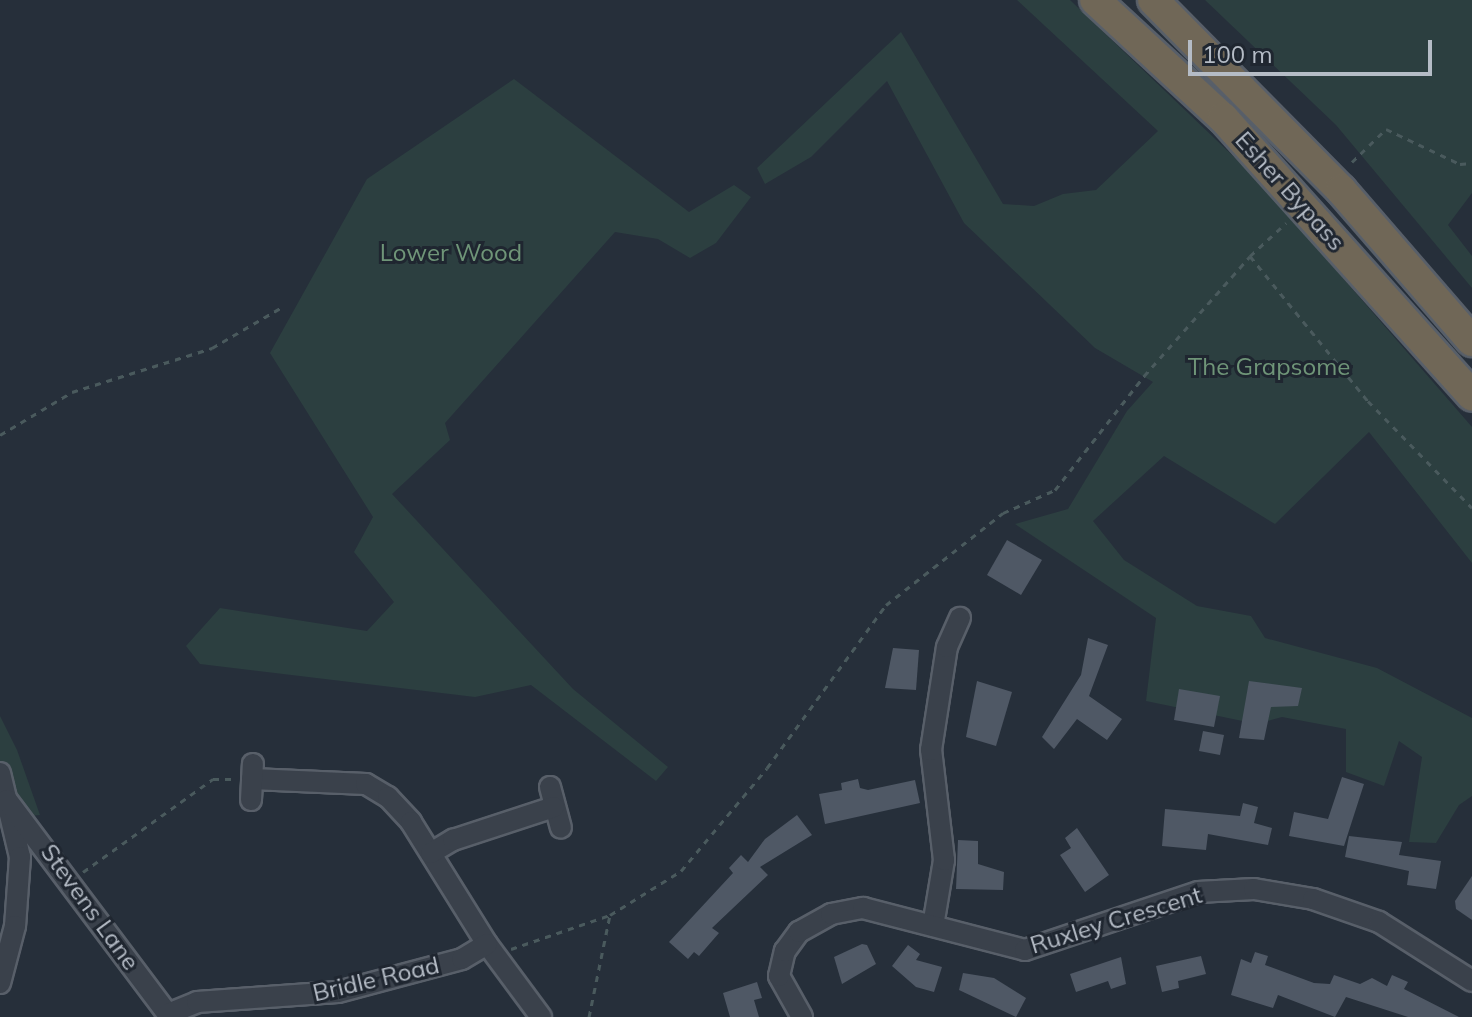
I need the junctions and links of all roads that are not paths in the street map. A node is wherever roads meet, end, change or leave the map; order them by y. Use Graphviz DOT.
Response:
graph roads {
  1 [pos="1095,0"];
  2 [pos="1153,0"];
  3 [pos="1472,341"];
  4 [pos="1472,396"];
  5 [pos="960,618"];
  6 [pos="0,773"];
  7 [pos="550,787"];
  8 [pos="7,800"];
  9 [pos="251,800"];
  10 [pos="554,807"];
  11 [pos="561,828"];
  12 [pos="47,849"];
  13 [pos="431,853"];
  14 [pos="20,857"];
  15 [pos="933,926"];
  16 [pos="491,949"];
  17 [pos="1472,981"];
  18 [pos="0,983"];
  19 [pos="169,1016"];
  20 [pos="541,1017"];
  21 [pos="802,1017"];
  1 -- 4 [label="highway, Esher Bypass"];
  2 -- 3 [label="highway, Esher Bypass"];
  5 -- 15 [label="street"];
  6 -- 8 [label="street"];
  7 -- 10 [label="street"];
  8 -- 12 [label="street, Stevens Lane"];
  8 -- 14 [label="street"];
  9 -- 13 [label="street"];
  10 -- 11 [label="street"];
  10 -- 13 [label="street"];
  12 -- 14 [label="street"];
  12 -- 19 [label="street, Stevens Lane"];
  13 -- 16 [label="street"];
  14 -- 18 [label="street"];
  15 -- 17 [label="street, Ruxley Crescent"];
  15 -- 21 [label="street, Ruxley Crescent"];
  16 -- 19 [label="street, Bridle Road"];
  16 -- 20 [label="street"];
}
